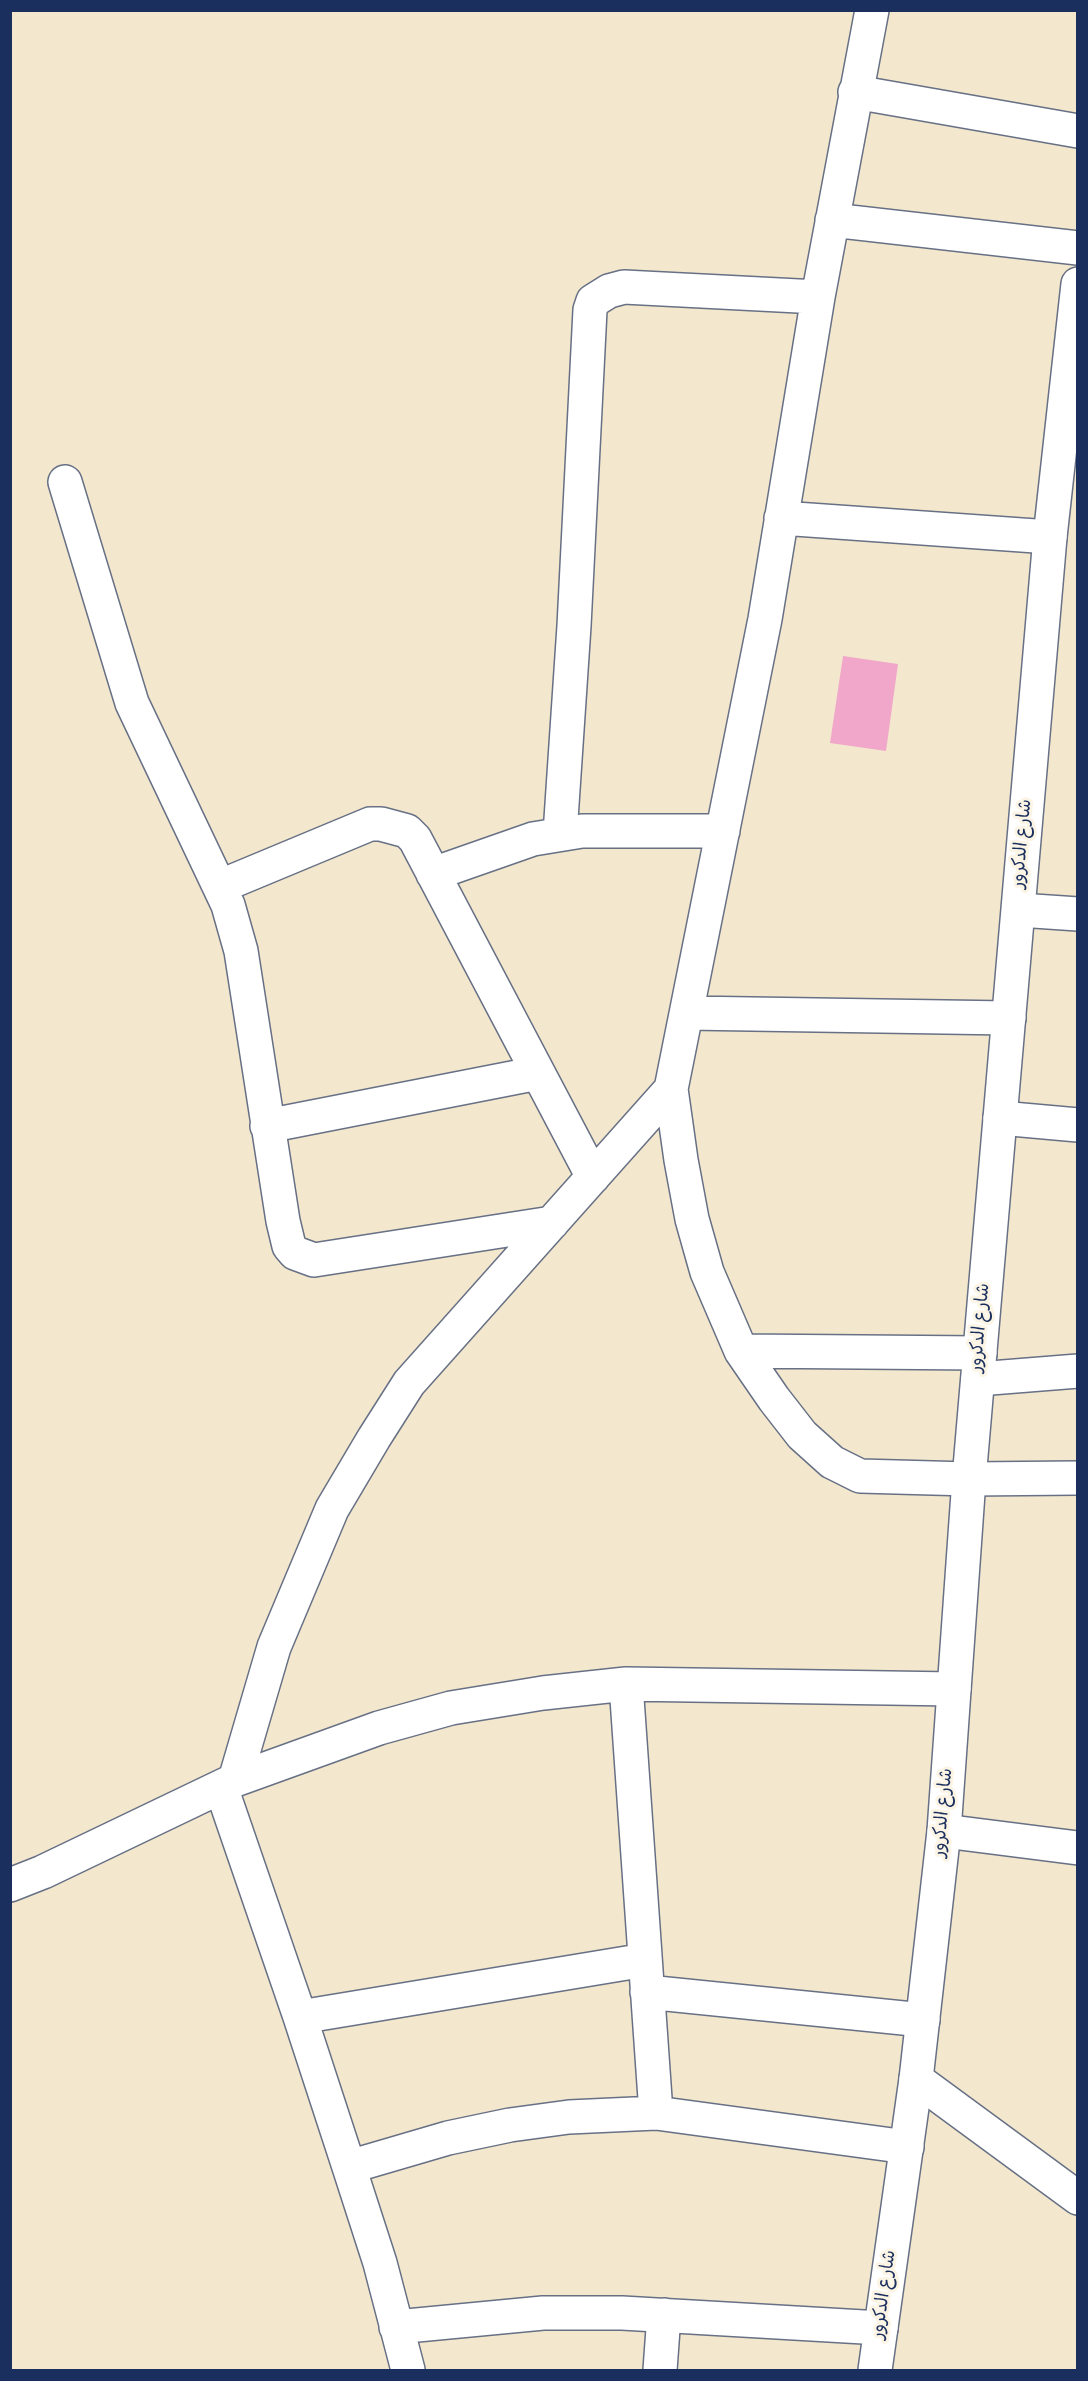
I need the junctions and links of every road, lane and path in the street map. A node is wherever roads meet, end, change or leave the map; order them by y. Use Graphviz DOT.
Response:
graph roads {
  1 [pos="872,10"];
  2 [pos="855,92"];
  3 [pos="1077,131"];
  4 [pos="832,220"];
  5 [pos="1077,248"];
  6 [pos="1077,284"];
  7 [pos="818,297"];
  8 [pos="65,482"];
  9 [pos="781,518"];
  10 [pos="1050,537"];
  11 [pos="723,831"];
  12 [pos="560,834"];
  13 [pos="433,874"];
  14 [pos="221,886"];
  15 [pos="1018,910"];
  16 [pos="1077,914"];
  17 [pos="687,1013"];
  18 [pos="1009,1018"];
  19 [pos="538,1073"];
  20 [pos="671,1089"];
  21 [pos="1000,1118"];
  22 [pos="1077,1125"];
  23 [pos="267,1126"];
  24 [pos="593,1177"];
  25 [pos="552,1223"];
  26 [pos="741,1351"];
  27 [pos="979,1366"];
  28 [pos="1077,1371"];
  29 [pos="1077,1478"];
  30 [pos="969,1479"];
  31 [pos="626,1684"];
  32 [pos="954,1689"];
  33 [pos="228,1783"];
  34 [pos="944,1831"];
  35 [pos="1077,1848"];
  36 [pos="10,1885"];
  37 [pos="645,1960"];
  38 [pos="647,1992"];
  39 [pos="300,2017"];
  40 [pos="923,2020"];
  41 [pos="916,2079"];
  42 [pos="656,2113"];
  43 [pos="907,2147"];
  44 [pos="349,2167"];
  45 [pos="1077,2198"];
  46 [pos="664,2315"];
  47 [pos="396,2327"];
  48 [pos="881,2328"];
  49 [pos="408,2370"];
  50 [pos="660,2370"];
  51 [pos="875,2370"];
  1 -- 2 [label="street"];
  2 -- 3 [label="street"];
  2 -- 4 [label="street"];
  4 -- 5 [label="street"];
  4 -- 7 [label="street"];
  6 -- 10 [label="street, شارع الدكرور"];
  7 -- 9 [label="street"];
  7 -- 12 [label="street"];
  8 -- 14 [label="street"];
  9 -- 10 [label="street"];
  9 -- 11 [label="street"];
  10 -- 15 [label="street, شارع الدكرور"];
  11 -- 12 [label="street"];
  11 -- 17 [label="street"];
  12 -- 13 [label="street"];
  13 -- 14 [label="street"];
  13 -- 19 [label="street"];
  14 -- 23 [label="street"];
  15 -- 16 [label="street"];
  15 -- 18 [label="street, شارع الدكرور"];
  17 -- 18 [label="street"];
  17 -- 20 [label="street"];
  18 -- 21 [label="street, شارع الدكرور"];
  19 -- 23 [label="street"];
  19 -- 24 [label="street"];
  20 -- 24 [label="street"];
  20 -- 26 [label="street"];
  21 -- 22 [label="street"];
  21 -- 27 [label="street, شارع الدكرور"];
  23 -- 25 [label="street"];
  24 -- 25 [label="street"];
  25 -- 33 [label="street"];
  26 -- 27 [label="street"];
  26 -- 30 [label="street"];
  27 -- 28 [label="street"];
  27 -- 30 [label="street, شارع الدكرور"];
  29 -- 30 [label="street"];
  30 -- 32 [label="street, شارع الدكرور"];
  31 -- 32 [label="street"];
  31 -- 33 [label="street"];
  31 -- 37 [label="street"];
  32 -- 34 [label="street, شارع الدكرور"];
  33 -- 36 [label="street"];
  33 -- 39 [label="street"];
  34 -- 35 [label="street"];
  34 -- 40 [label="street, شارع الدكرور"];
  37 -- 38 [label="street"];
  37 -- 39 [label="street"];
  38 -- 40 [label="street"];
  38 -- 42 [label="street"];
  39 -- 44 [label="street"];
  40 -- 41 [label="street, شارع الدكرور"];
  41 -- 43 [label="street, شارع الدكرور"];
  41 -- 45 [label="street"];
  42 -- 43 [label="street"];
  42 -- 44 [label="street"];
  43 -- 48 [label="street, شارع الدكرور"];
  44 -- 47 [label="street"];
  46 -- 47 [label="street"];
  46 -- 48 [label="street"];
  46 -- 50 [label="street"];
  47 -- 49 [label="street"];
  48 -- 51 [label="street, شارع الدكرور"];
}
